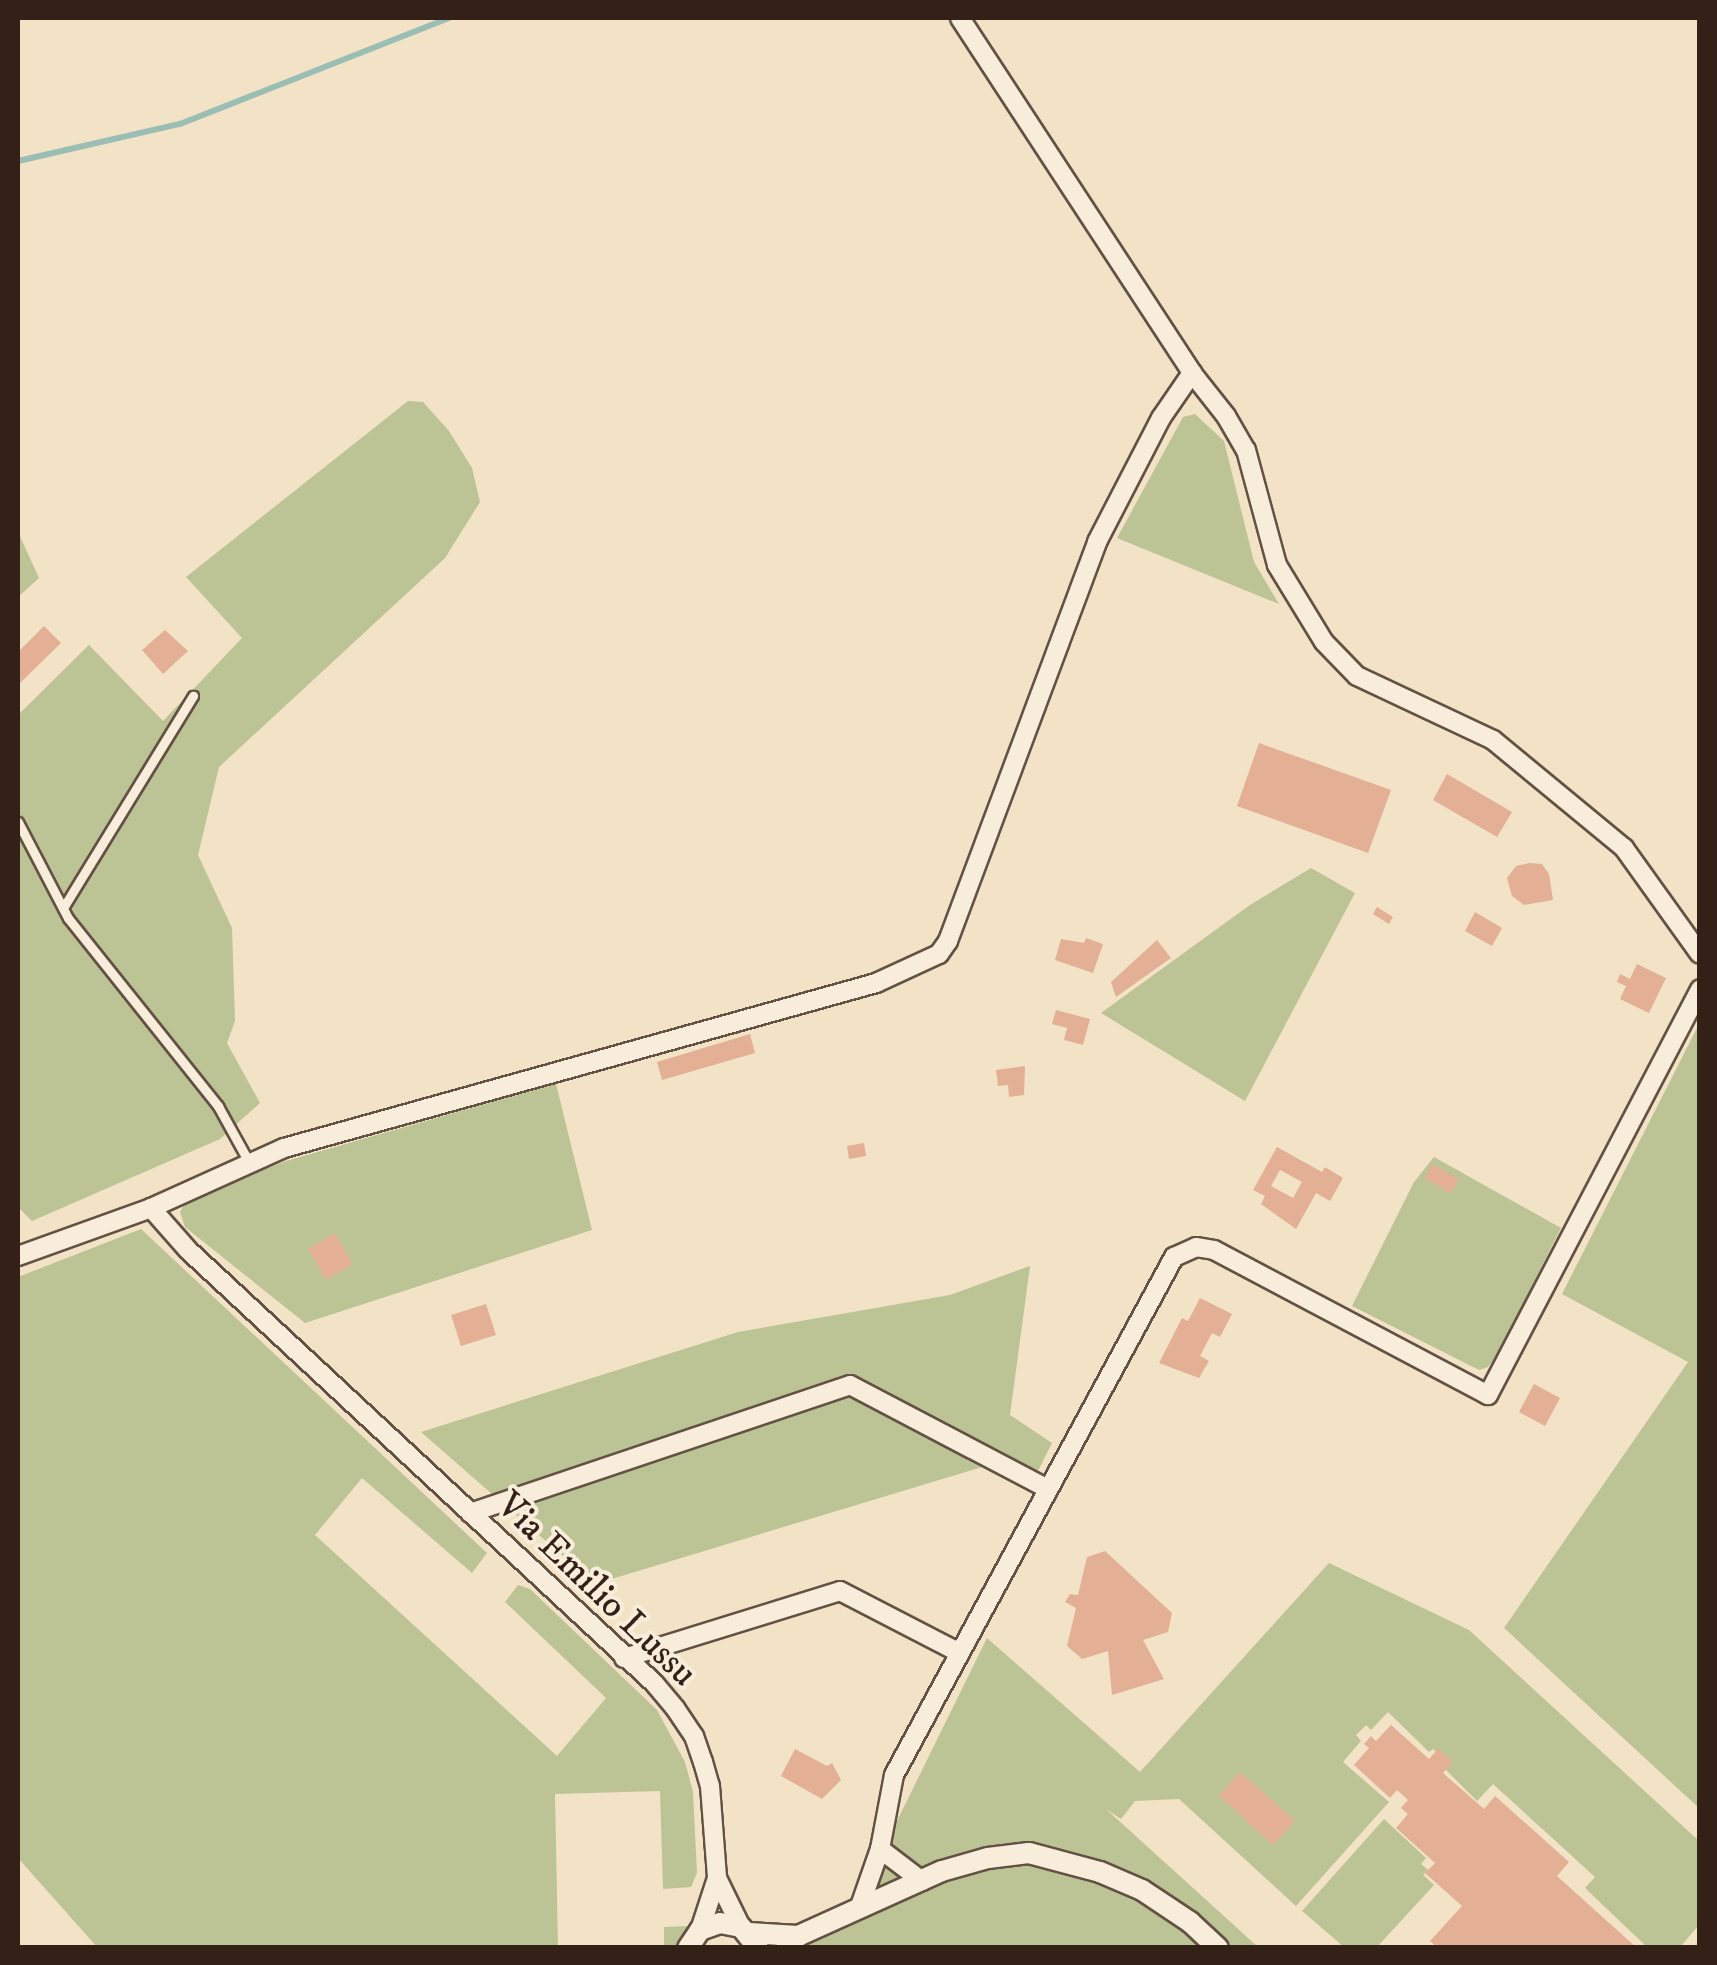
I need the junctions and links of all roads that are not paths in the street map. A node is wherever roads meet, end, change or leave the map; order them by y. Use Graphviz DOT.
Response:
graph roads {
  1 [pos="960,18"];
  2 [pos="1192,373"];
  3 [pos="193,696"];
  4 [pos="18,822"];
  5 [pos="63,908"];
  6 [pos="1700,954"];
  7 [pos="1700,989"];
  8 [pos="250,1164"];
  9 [pos="151,1208"];
  10 [pos="18,1256"];
  11 [pos="1048,1489"];
  12 [pos="470,1514"];
  13 [pos="960,1653"];
  14 [pos="624,1658"];
  15 [pos="880,1848"];
  16 [pos="717,1878"];
  17 [pos="922,1881"];
  18 [pos="859,1909"];
  19 [pos="749,1936"];
  20 [pos="694,1939"];
  21 [pos="792,1942"];
  22 [pos="1218,1948"];
  1 -- 2 [label="street"];
  2 -- 6 [label="street"];
  2 -- 8 [label="street"];
  3 -- 5 [label="lane"];
  4 -- 5 [label="lane"];
  5 -- 8 [label="lane"];
  7 -- 11 [label="street"];
  8 -- 9 [label="street"];
  9 -- 10 [label="street"];
  9 -- 12 [label="street, Via Emilio Lussu"];
  11 -- 12 [label="street"];
  11 -- 13 [label="street"];
  12 -- 14 [label="street, Via Emilio Lussu"];
  13 -- 14 [label="street"];
  13 -- 15 [label="street"];
  14 -- 16 [label="street, Via Emilio Lussu"];
  15 -- 17 [label="street"];
  15 -- 18 [label="street"];
  16 -- 19 [label="street, Via Emilio Lussu"];
  16 -- 20 [label="street, Via Emilio Lussu"];
  17 -- 18 [label="street"];
  17 -- 22 [label="street"];
  18 -- 21 [label="street"];
  19 -- 20 [label="street"];
  19 -- 21 [label="street"];
}
